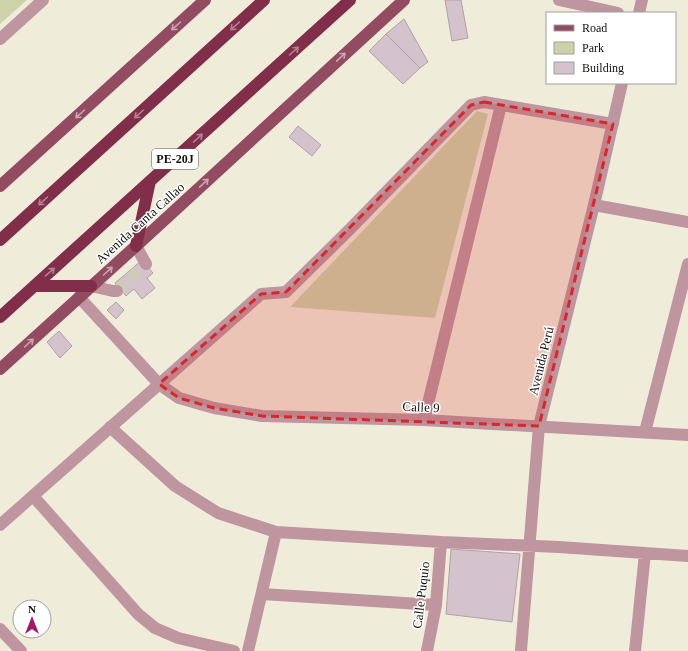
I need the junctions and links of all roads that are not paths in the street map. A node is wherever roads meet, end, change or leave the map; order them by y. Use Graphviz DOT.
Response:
graph roads {
  1 [pos="43,0"];
  2 [pos="205,0"];
  3 [pos="264,0"];
  4 [pos="350,0"];
  5 [pos="404,0"];
  6 [pos="559,0"];
  7 [pos="642,0"];
  8 [pos="613,12"];
  9 [pos="639,12"];
  10 [pos="0,39"];
  11 [pos="622,84"];
  12 [pos="501,104"];
  13 [pos="613,124"];
  14 [pos="150,181"];
  15 [pos="0,186"];
  16 [pos="594,205"];
  17 [pos="688,222"];
  18 [pos="0,240"];
  19 [pos="136,246"];
  20 [pos="146,264"];
  21 [pos="688,264"];
  22 [pos="34,286"];
  23 [pos="92,286"];
  24 [pos="117,291"];
  25 [pos="80,297"];
  26 [pos="0,317"];
  27 [pos="0,369"];
  28 [pos="159,384"];
  29 [pos="424,420"];
  30 [pos="539,426"];
  31 [pos="110,427"];
  32 [pos="645,432"];
  33 [pos="688,435"];
  34 [pos="32,496"];
  35 [pos="0,525"];
  36 [pos="276,532"];
  37 [pos="441,542"];
  38 [pos="529,546"];
  39 [pos="645,553"];
  40 [pos="688,556"];
  41 [pos="262,594"];
  42 [pos="436,605"];
  43 [pos="0,629"];
  44 [pos="20,651"];
  45 [pos="234,651"];
  46 [pos="248,651"];
  47 [pos="427,651"];
  48 [pos="521,651"];
  49 [pos="635,651"];
  1 -- 10 [label="street"];
  2 -- 15 [label="main road, one-way"];
  3 -- 18 [label="highway, one-way"];
  14 -- 4 [label="highway, Avenida Canta Callao / PE-20J, one-way"];
  19 -- 5 [label="main road, Avenida Canta Callao, one-way"];
  6 -- 8 [label="street"];
  7 -- 9 [label="street"];
  11 -- 13 [label="street, Avenida Perú"];
  12 -- 13 [label="street"];
  12 -- 28 [label="street"];
  12 -- 29 [label="street"];
  13 -- 16 [label="street, Avenida Perú"];
  14 -- 19 [label="highway"];
  22 -- 14 [label="highway, Avenida Canta Callao / PE-20J, one-way"];
  16 -- 17 [label="street"];
  16 -- 30 [label="street, Avenida Perú"];
  19 -- 20 [label="street"];
  23 -- 19 [label="main road, Avenida Canta Callao, one-way"];
  21 -- 32 [label="street"];
  22 -- 23 [label="highway"];
  22 -- 26 [label="highway, Avenida Canta Callao / PE-20J"];
  23 -- 24 [label="street"];
  23 -- 25 [label="main road, Avenida Canta Callao"];
  27 -- 25 [label="main road, Avenida Canta Callao, one-way"];
  25 -- 28 [label="street, Calle 9"];
  28 -- 29 [label="street, Calle 9"];
  28 -- 31 [label="street"];
  29 -- 30 [label="street, Calle 9"];
  30 -- 32 [label="street, Calle 9"];
  30 -- 38 [label="street, Avenida Perú"];
  31 -- 34 [label="street"];
  31 -- 36 [label="street"];
  32 -- 33 [label="street, Calle 9"];
  34 -- 35 [label="street"];
  34 -- 45 [label="street"];
  36 -- 37 [label="street"];
  36 -- 41 [label="street"];
  37 -- 38 [label="street"];
  37 -- 42 [label="street, Calle Puquio"];
  38 -- 39 [label="street"];
  38 -- 48 [label="street, Avenida Perú"];
  39 -- 40 [label="street"];
  39 -- 49 [label="street"];
  41 -- 42 [label="street"];
  41 -- 46 [label="street"];
  42 -- 47 [label="street, Calle Puquio"];
  43 -- 44 [label="street"];
}
